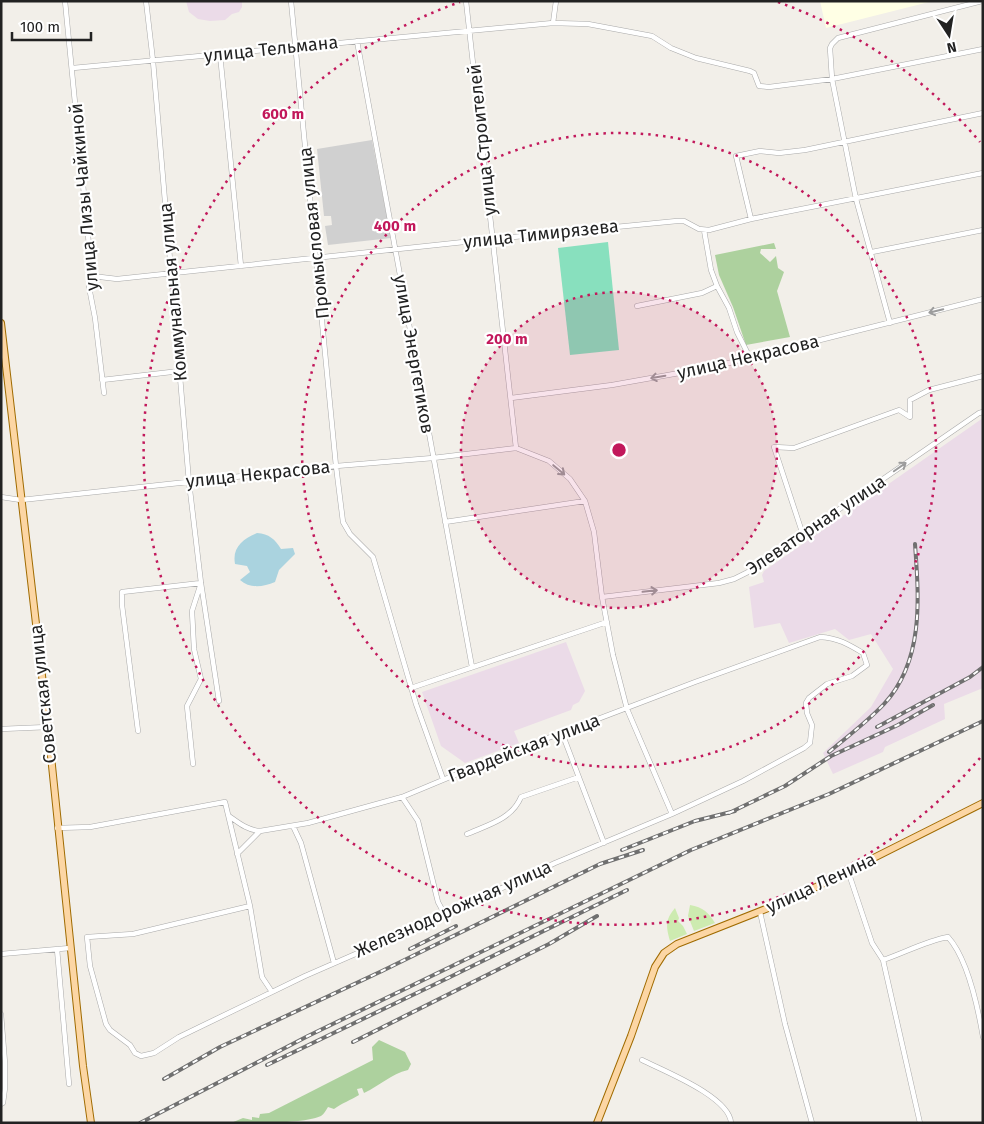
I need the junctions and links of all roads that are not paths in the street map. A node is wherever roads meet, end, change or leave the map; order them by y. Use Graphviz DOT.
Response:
graph roads {
  1 [pos="65,1"];
  2 [pos="146,1"];
  3 [pos="291,1"];
  4 [pos="466,1"];
  5 [pos="556,1"];
  6 [pos="982,1"];
  7 [pos="554,23"];
  8 [pos="469,30"];
  9 [pos="357,41"];
  10 [pos="295,47"];
  11 [pos="983,49"];
  12 [pos="220,54"];
  13 [pos="153,61"];
  14 [pos="73,68"];
  15 [pos="832,79"];
  16 [pos="983,113"];
  17 [pos="846,141"];
  18 [pos="983,173"];
  19 [pos="856,199"];
  20 [pos="751,220"];
  21 [pos="704,230"];
  22 [pos="983,230"];
  23 [pos="492,239"];
  24 [pos="396,249"];
  25 [pos="872,252"];
  26 [pos="316,257"];
  27 [pos="240,266"];
  28 [pos="172,273"];
  29 [pos="92,276"];
  30 [pos="717,286"];
  31 [pos="983,299"];
  32 [pos="637,306"];
  33 [pos="1,323"];
  34 [pos="890,323"];
  35 [pos="750,358"];
  36 [pos="180,371"];
  37 [pos="983,376"];
  38 [pos="102,380"];
  39 [pos="104,393"];
  40 [pos="510,398"];
  41 [pos="983,412"];
  42 [pos="516,448"];
  43 [pos="433,458"];
  44 [pos="336,466"];
  45 [pos="189,482"];
  46 [pos="1,497"];
  47 [pos="21,500"];
  48 [pos="585,501"];
  49 [pos="445,522"];
  50 [pos="803,535"];
  51 [pos="201,583"];
  52 [pos="602,597"];
  53 [pos="607,622"];
  54 [pos="472,667"];
  55 [pos="411,688"];
  56 [pos="219,701"];
  57 [pos="626,708"];
  58 [pos="48,727"];
  59 [pos="1,729"];
  60 [pos="138,731"];
  61 [pos="562,733"];
  62 [pos="804,748"];
  63 [pos="193,764"];
  64 [pos="579,777"];
  65 [pos="443,779"];
  66 [pos="402,796"];
  67 [pos="983,803"];
  68 [pos="672,814"];
  69 [pos="229,816"];
  70 [pos="293,826"];
  71 [pos="57,828"];
  72 [pos="260,831"];
  73 [pos="467,834"];
  74 [pos="604,843"];
  75 [pos="237,854"];
  76 [pos="848,871"];
  77 [pos="250,906"];
  78 [pos="760,912"];
  79 [pos="445,915"];
  80 [pos="70,948"];
  81 [pos="57,949"];
  82 [pos="1,954"];
  83 [pos="883,960"];
  84 [pos="334,963"];
  85 [pos="272,992"];
  86 [pos="1,1014"];
  87 [pos="983,1037"];
  88 [pos="642,1060"];
  89 [pos="69,1084"];
  90 [pos="1,1104"];
  91 [pos="730,1120"];
  92 [pos="91,1123"];
  93 [pos="597,1123"];
  94 [pos="812,1123"];
  95 [pos="920,1123"];
  1 -- 14 [label="street, улица Лизы Чайкиной"];
  2 -- 13 [label="street, Коммунальная улица"];
  3 -- 10 [label="street, Промысловая улица"];
  4 -- 8 [label="street, улица Строителей"];
  5 -- 7 [label="street"];
  6 -- 15 [label="street"];
  7 -- 8 [label="street, улица Тельмана"];
  7 -- 15 [label="street"];
  8 -- 9 [label="street, улица Тельмана"];
  8 -- 23 [label="street, улица Строителей"];
  9 -- 10 [label="street, улица Тельмана"];
  9 -- 24 [label="street, улица Энергетиков"];
  10 -- 12 [label="street, улица Тельмана"];
  10 -- 26 [label="street, Промысловая улица"];
  11 -- 15 [label="street"];
  12 -- 13 [label="street, улица Тельмана"];
  12 -- 27 [label="street"];
  13 -- 14 [label="street, улица Тельмана"];
  13 -- 28 [label="street, Коммунальная улица"];
  14 -- 29 [label="street, улица Лизы Чайкиной"];
  15 -- 17 [label="street"];
  16 -- 17 [label="street"];
  17 -- 19 [label="street"];
  17 -- 20 [label="street"];
  18 -- 19 [label="street"];
  19 -- 20 [label="street"];
  19 -- 25 [label="street"];
  20 -- 21 [label="street"];
  21 -- 23 [label="street, улица Тимирязева"];
  21 -- 30 [label="street"];
  22 -- 25 [label="street"];
  23 -- 24 [label="street, улица Тимирязева"];
  23 -- 40 [label="street, улица Строителей"];
  24 -- 26 [label="street, улица Тимирязева"];
  24 -- 43 [label="street, улица Энергетиков"];
  25 -- 34 [label="street"];
  26 -- 27 [label="street, улица Тимирязева"];
  26 -- 44 [label="street, Промысловая улица"];
  27 -- 28 [label="street, улица Тимирязева"];
  28 -- 29 [label="street, улица Тимирязева"];
  28 -- 36 [label="street, Коммунальная улица"];
  29 -- 38 [label="street, улица Лизы Чайкиной"];
  30 -- 32 [label="street"];
  30 -- 35 [label="street"];
  31 -- 34 [label="street, улица Некрасова, one-way"];
  33 -- 47 [label="main road, Советская улица"];
  34 -- 35 [label="street, улица Некрасова"];
  35 -- 40 [label="street, улица Некрасова, one-way"];
  36 -- 38 [label="street"];
  36 -- 45 [label="street, Коммунальная улица"];
  37 -- 50 [label="street"];
  38 -- 39 [label="street, улица Лизы Чайкиной"];
  40 -- 42 [label="street, улица Строителей"];
  50 -- 41 [label="street, Элеваторная улица, one-way"];
  42 -- 43 [label="street, улица Некрасова"];
  42 -- 48 [label="street, one-way"];
  43 -- 44 [label="street, улица Некрасова"];
  43 -- 49 [label="street, улица Энергетиков"];
  44 -- 45 [label="street, улица Некрасова"];
  44 -- 55 [label="street, Промысловая улица"];
  45 -- 47 [label="street, улица Некрасова"];
  45 -- 51 [label="street, Коммунальная улица"];
  46 -- 47 [label="street, улица Некрасова"];
  47 -- 58 [label="main road, Советская улица"];
  48 -- 49 [label="street"];
  48 -- 52 [label="street"];
  49 -- 54 [label="street, улица Энергетиков"];
  52 -- 50 [label="street, Элеваторная улица, one-way"];
  51 -- 56 [label="street, Коммунальная улица"];
  51 -- 60 [label="street"];
  51 -- 63 [label="street, Коммунальная улица"];
  52 -- 53 [label="street"];
  53 -- 54 [label="street"];
  53 -- 57 [label="street"];
  54 -- 55 [label="street"];
  55 -- 65 [label="street, Промысловая улица"];
  57 -- 61 [label="street, Гвардейская улица"];
  57 -- 62 [label="street, Гвардейская улица"];
  57 -- 68 [label="street"];
  58 -- 59 [label="street"];
  58 -- 71 [label="main road, Советская улица"];
  61 -- 64 [label="street"];
  61 -- 65 [label="street, Гвардейская улица"];
  62 -- 68 [label="street, Железнодорожная улица"];
  64 -- 73 [label="street"];
  64 -- 74 [label="street"];
  65 -- 66 [label="street, Гвардейская улица"];
  66 -- 70 [label="street, Гвардейская улица"];
  66 -- 79 [label="street"];
  67 -- 76 [label="main road, улица Ленина"];
  68 -- 74 [label="street, Железнодорожная улица"];
  69 -- 71 [label="street"];
  69 -- 72 [label="street"];
  69 -- 75 [label="street"];
  70 -- 72 [label="street, Гвардейская улица"];
  70 -- 84 [label="street"];
  71 -- 80 [label="main road, Советская улица"];
  72 -- 75 [label="street"];
  74 -- 79 [label="street, Железнодорожная улица"];
  75 -- 77 [label="street"];
  76 -- 78 [label="main road, улица Ленина"];
  76 -- 83 [label="street"];
  77 -- 85 [label="street"];
  77 -- 85 [label="street, Железнодорожная улица"];
  78 -- 93 [label="main road, улица Ленина"];
  78 -- 94 [label="street"];
  79 -- 84 [label="street, Железнодорожная улица"];
  80 -- 81 [label="street"];
  80 -- 92 [label="main road, Советская улица"];
  81 -- 82 [label="street"];
  81 -- 89 [label="street"];
  83 -- 87 [label="street"];
  83 -- 95 [label="street"];
  84 -- 85 [label="street, Железнодорожная улица"];
  86 -- 90 [label="street"];
  88 -- 91 [label="street"];
}
